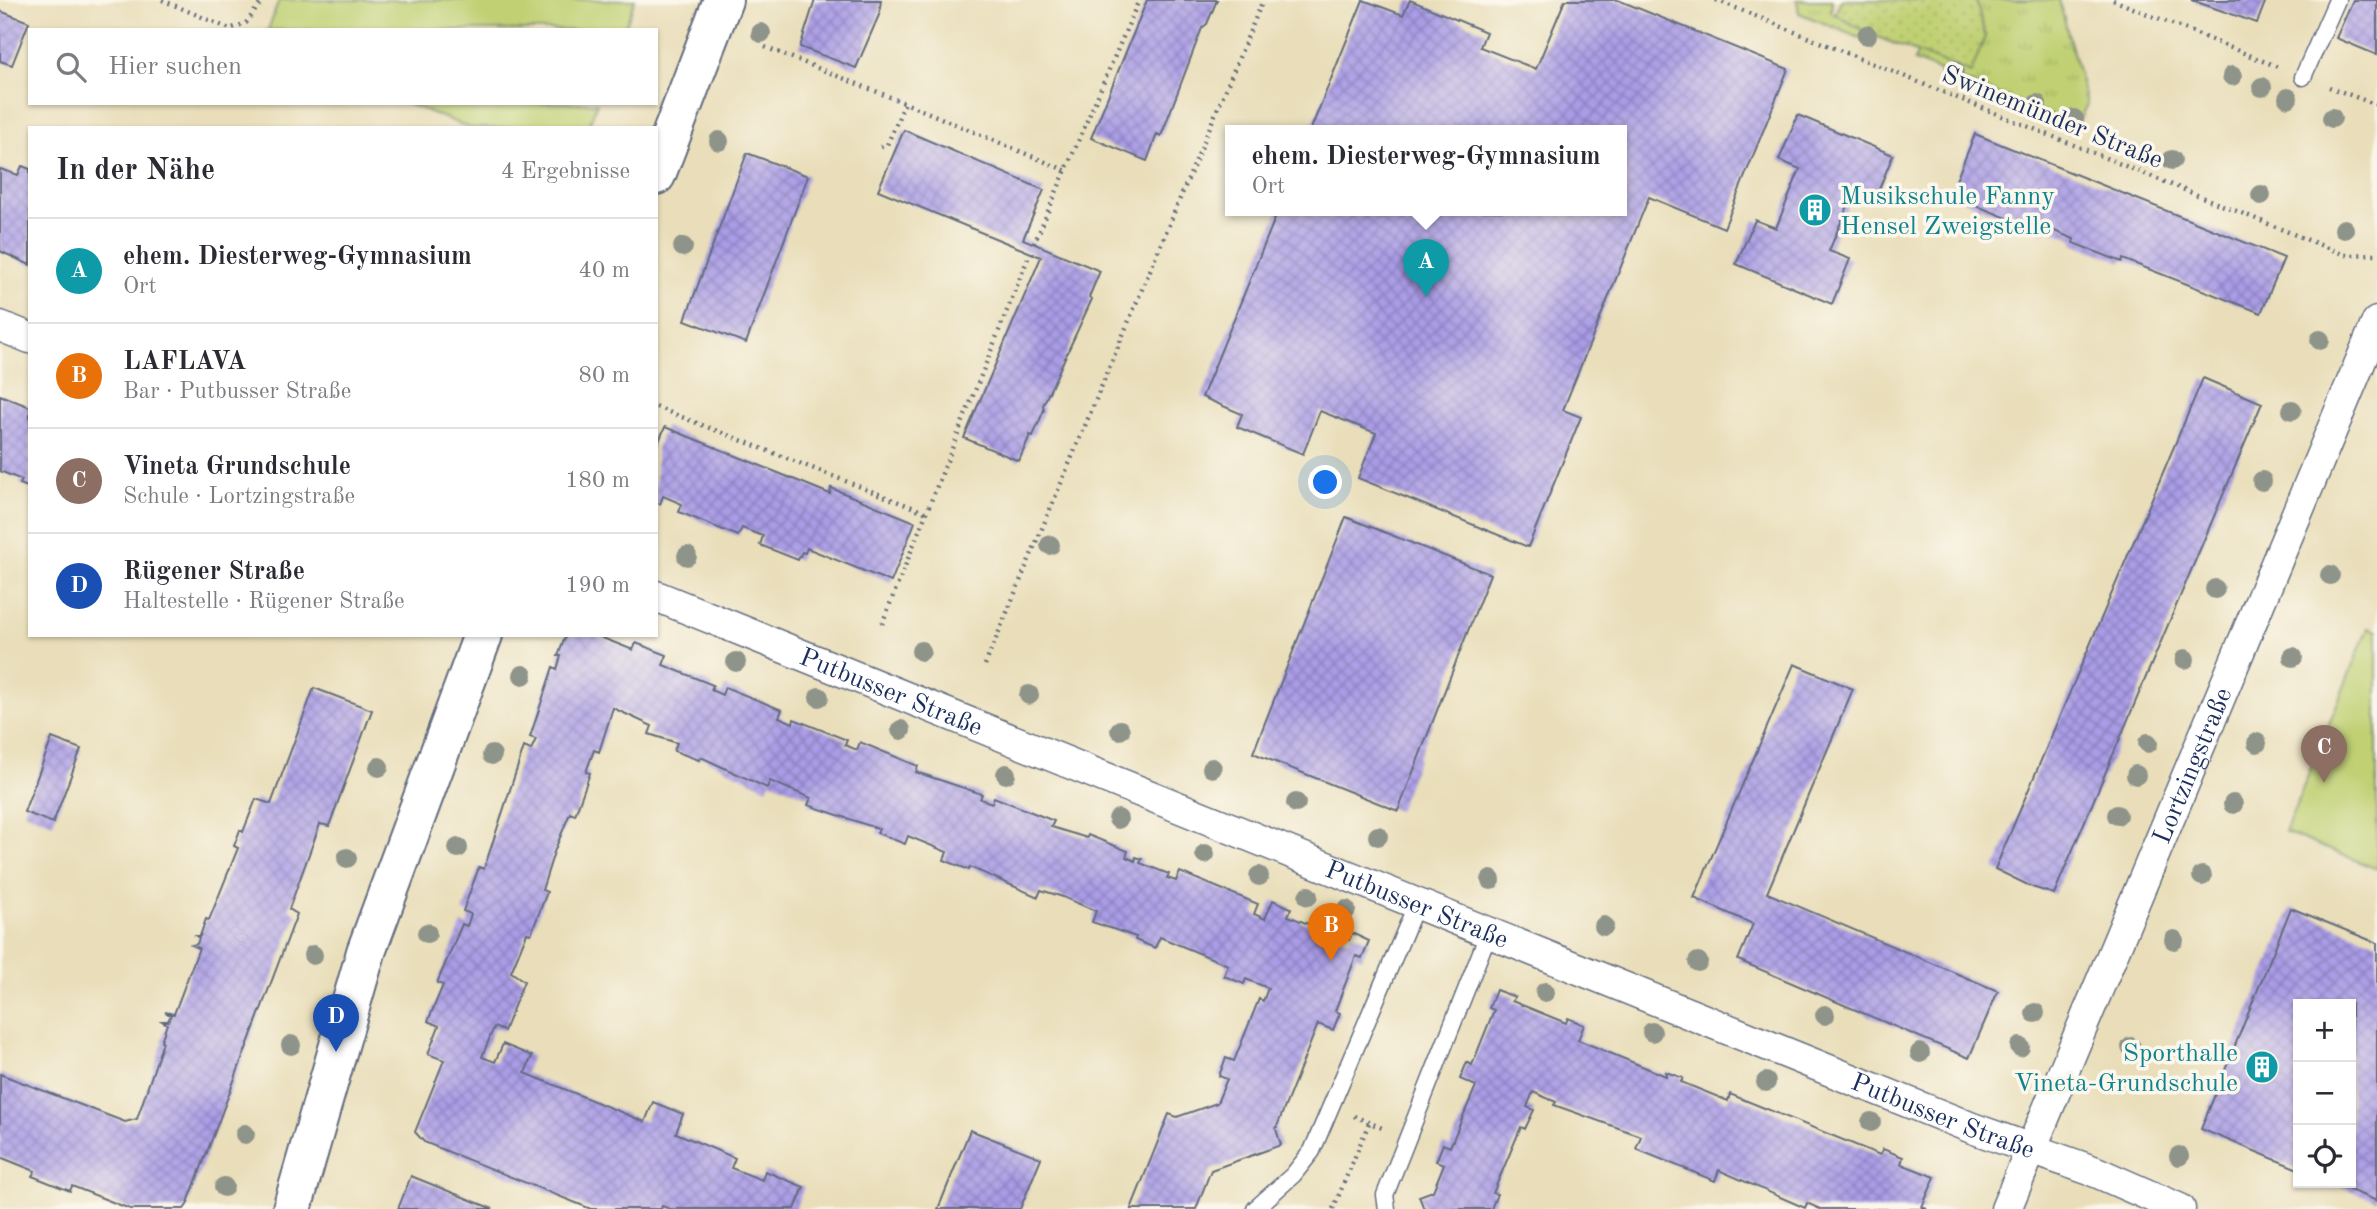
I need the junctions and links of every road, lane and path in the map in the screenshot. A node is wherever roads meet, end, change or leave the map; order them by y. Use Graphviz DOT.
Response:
graph roads {
  1 [pos="162,0"];
  2 [pos="263,0"];
  3 [pos="723,0"];
  4 [pos="1139,0"];
  5 [pos="1263,0"];
  6 [pos="1716,0"];
  7 [pos="2113,0"];
  8 [pos="2337,0"];
  9 [pos="228,28"];
  10 [pos="233,28"];
  11 [pos="765,47"];
  12 [pos="2303,77"];
  13 [pos="905,103"];
  14 [pos="2377,105"];
  15 [pos="881,147"];
  16 [pos="658,170"];
  17 [pos="1067,171"];
  18 [pos="1034,244"];
  19 [pos="1030,253"];
  20 [pos="2377,254"];
  21 [pos="2377,322"];
  22 [pos="0,326"];
  23 [pos="28,337"];
  24 [pos="658,408"];
  25 [pos="927,513"];
  26 [pos="658,597"];
  27 [pos="883,624"];
  28 [pos="481,637"];
  29 [pos="985,665"];
  30 [pos="1417,903"];
  31 [pos="1489,932"];
  32 [pos="1331,1107"];
  33 [pos="1368,1123"];
  34 [pos="1407,1139"];
  35 [pos="2031,1148"];
  36 [pos="292,1209"];
  37 [pos="1255,1209"];
  38 [pos="1333,1209"];
  39 [pos="1387,1209"];
  40 [pos="2006,1209"];
  41 [pos="2180,1209"];
  1 -- 9 [label="path"];
  2 -- 10 [label="path"];
  3 -- 16 [label="street"];
  4 -- 17 [label="path"];
  5 -- 29 [label="path"];
  6 -- 20 [label="path, Swinemünder Straße"];
  7 -- 12 [label="path"];
  8 -- 12 [label="lane"];
  11 -- 13 [label="path"];
  12 -- 14 [label="path"];
  13 -- 15 [label="path"];
  13 -- 17 [label="path"];
  17 -- 18 [label="path"];
  19 -- 25 [label="path"];
  21 -- 35 [label="street, Lortzingstraße"];
  22 -- 23 [label="street"];
  24 -- 25 [label="path"];
  25 -- 27 [label="path"];
  26 -- 30 [label="street, Putbusser Straße"];
  28 -- 36 [label="street"];
  30 -- 31 [label="street, Putbusser Straße"];
  30 -- 32 [label="lane"];
  31 -- 34 [label="lane"];
  31 -- 35 [label="street, Putbusser Straße"];
  32 -- 33 [label="path"];
  32 -- 37 [label="lane"];
  33 -- 34 [label="path"];
  33 -- 38 [label="path"];
  34 -- 39 [label="lane"];
  35 -- 40 [label="street, Lortzingstraße"];
  35 -- 41 [label="street, Putbusser Straße"];
}
